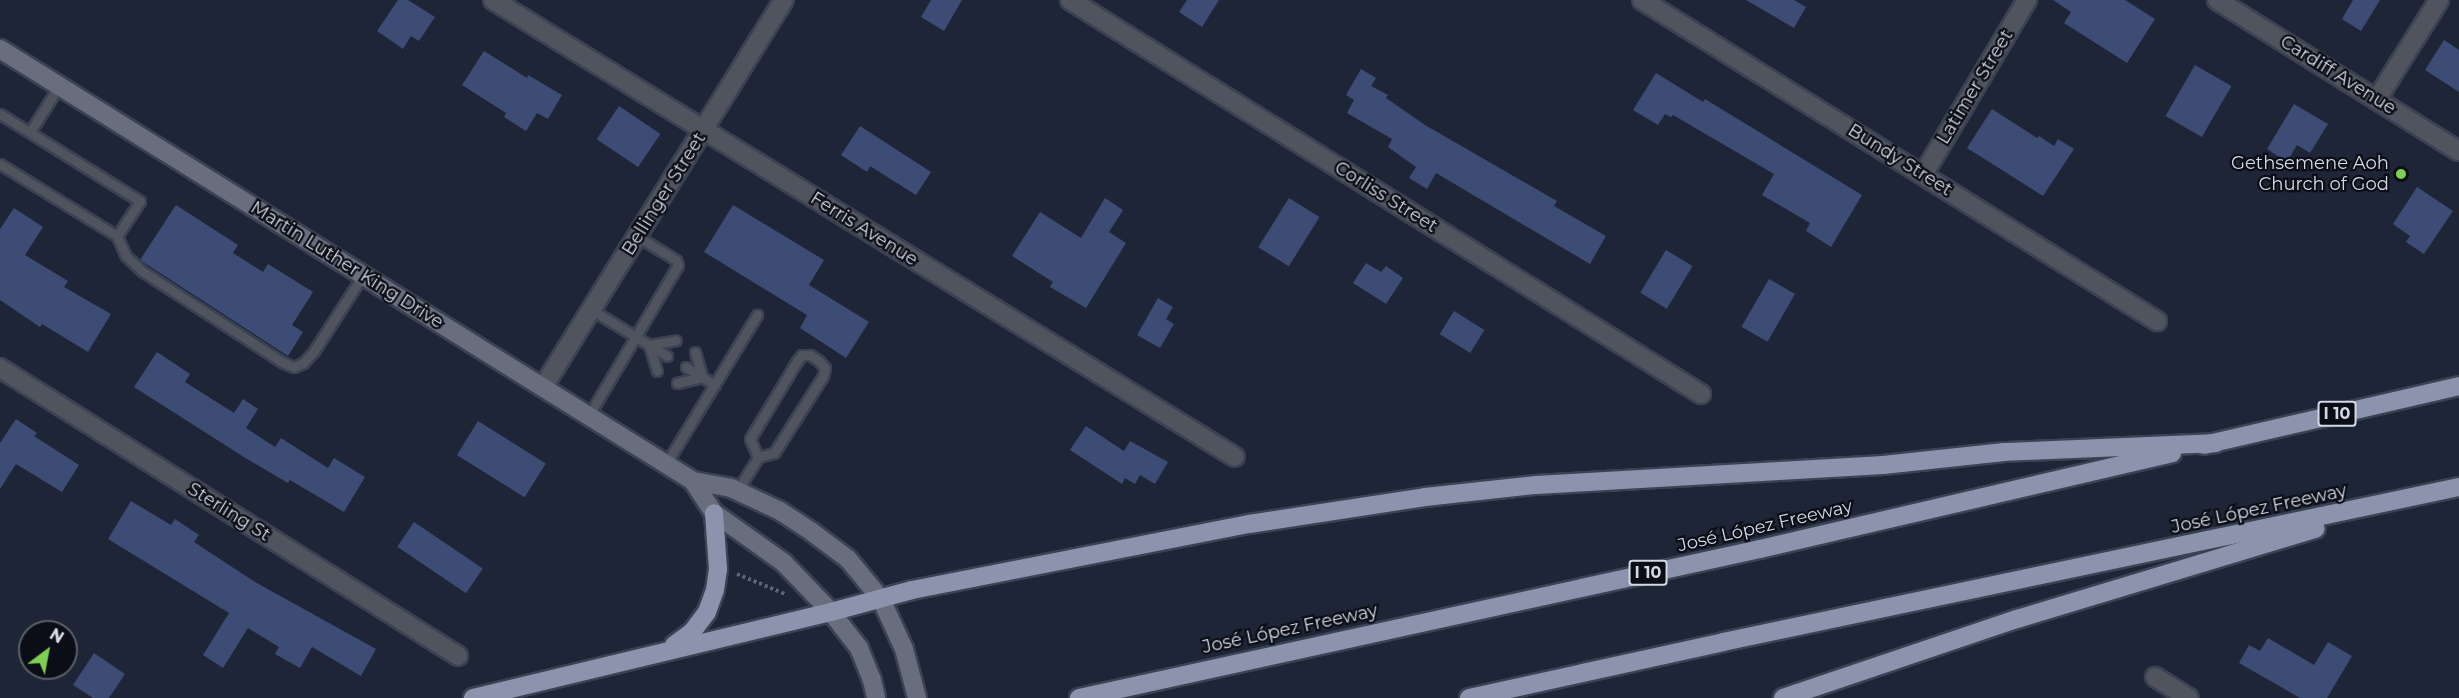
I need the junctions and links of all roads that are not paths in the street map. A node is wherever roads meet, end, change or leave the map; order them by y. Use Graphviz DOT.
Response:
graph roads {
  1 [pos="493,0"];
  2 [pos="784,0"];
  3 [pos="1070,0"];
  4 [pos="1642,0"];
  5 [pos="2027,0"];
  6 [pos="2217,0"];
  7 [pos="2439,0"];
  8 [pos="0,49"];
  9 [pos="59,86"];
  10 [pos="2377,99"];
  11 [pos="0,114"];
  12 [pos="703,130"];
  13 [pos="30,132"];
  14 [pos="2459,151"];
  15 [pos="0,164"];
  16 [pos="1923,175"];
  17 [pos="117,236"];
  18 [pos="637,236"];
  19 [pos="363,275"];
  20 [pos="592,310"];
  21 [pos="757,315"];
  22 [pos="2157,321"];
  23 [pos="636,338"];
  24 [pos="676,340"];
  25 [pos="649,345"];
  26 [pos="695,352"];
  27 [pos="667,356"];
  28 [pos="0,368"];
  29 [pos="686,368"];
  30 [pos="657,371"];
  31 [pos="702,377"];
  32 [pos="677,383"];
  33 [pos="715,385"];
  34 [pos="2459,386"];
  35 [pos="543,387"];
  36 [pos="1701,394"];
  37 [pos="589,416"];
  38 [pos="2216,442"];
  39 [pos="758,457"];
  40 [pos="1235,457"];
  41 [pos="666,464"];
  42 [pos="693,481"];
  43 [pos="2459,487"];
  44 [pos="738,491"];
  45 [pos="2430,495"];
  46 [pos="714,513"];
  47 [pos="881,599"];
  48 [pos="831,612"];
  49 [pos="668,650"];
  50 [pos="459,656"];
  51 [pos="2155,677"];
  52 [pos="473,698"];
  53 [pos="876,698"];
  54 [pos="917,698"];
  55 [pos="1078,698"];
  56 [pos="1470,698"];
  57 [pos="1783,698"];
  58 [pos="2189,698"];
  1 -- 12 [label="street, Ferris Avenue"];
  2 -- 12 [label="street, Bellinger Street"];
  3 -- 36 [label="street, Corliss Street"];
  4 -- 16 [label="street, Bundy Street"];
  5 -- 16 [label="street, Latimer Street"];
  6 -- 10 [label="street, Cardiff Avenue"];
  7 -- 10 [label="street"];
  8 -- 9 [label="main road, Martin Luther King Drive"];
  9 -- 13 [label="lane"];
  9 -- 19 [label="main road, Martin Luther King Drive"];
  10 -- 14 [label="street, Cardiff Avenue"];
  11 -- 13 [label="lane"];
  12 -- 18 [label="street, Bellinger Street"];
  12 -- 40 [label="street, Ferris Avenue"];
  13 -- 17 [label="lane"];
  15 -- 17 [label="lane"];
  16 -- 22 [label="street, Bundy Street"];
  17 -- 19 [label="lane"];
  18 -- 20 [label="street, Bellinger Street"];
  18 -- 23 [label="lane"];
  19 -- 35 [label="main road, Martin Luther King Drive"];
  20 -- 23 [label="lane"];
  20 -- 35 [label="street, Bellinger Street"];
  21 -- 33 [label="lane"];
  23 -- 25 [label="lane"];
  23 -- 37 [label="lane"];
  24 -- 25 [label="lane"];
  25 -- 27 [label="lane"];
  25 -- 30 [label="lane"];
  26 -- 31 [label="lane"];
  28 -- 50 [label="street, Sterling St"];
  29 -- 31 [label="lane"];
  31 -- 32 [label="lane"];
  31 -- 33 [label="lane"];
  33 -- 41 [label="lane"];
  34 -- 38 [label="highway, José López Freeway / I 10"];
  35 -- 37 [label="main road, Martin Luther King Drive"];
  37 -- 41 [label="main road, Martin Luther King Drive"];
  38 -- 47 [label="highway"];
  38 -- 55 [label="highway, José López Freeway / I 10"];
  39 -- 39 [label="lane"];
  39 -- 44 [label="lane"];
  41 -- 42 [label="main road, Martin Luther King Drive"];
  42 -- 44 [label="main road, Martin Luther King Drive"];
  42 -- 46 [label="main road, Martin Luther King Drive"];
  43 -- 45 [label="highway, José López Freeway"];
  44 -- 47 [label="main road, Martin Luther King Drive"];
  45 -- 56 [label="highway, José López Freeway"];
  45 -- 57 [label="highway"];
  46 -- 48 [label="main road, Martin Luther King Drive"];
  46 -- 49 [label="highway"];
  47 -- 48 [label="highway"];
  47 -- 54 [label="main road, Martin Luther King Drive"];
  48 -- 49 [label="highway"];
  48 -- 53 [label="main road, Martin Luther King Drive"];
  49 -- 52 [label="highway"];
  51 -- 58 [label="street"];
}
